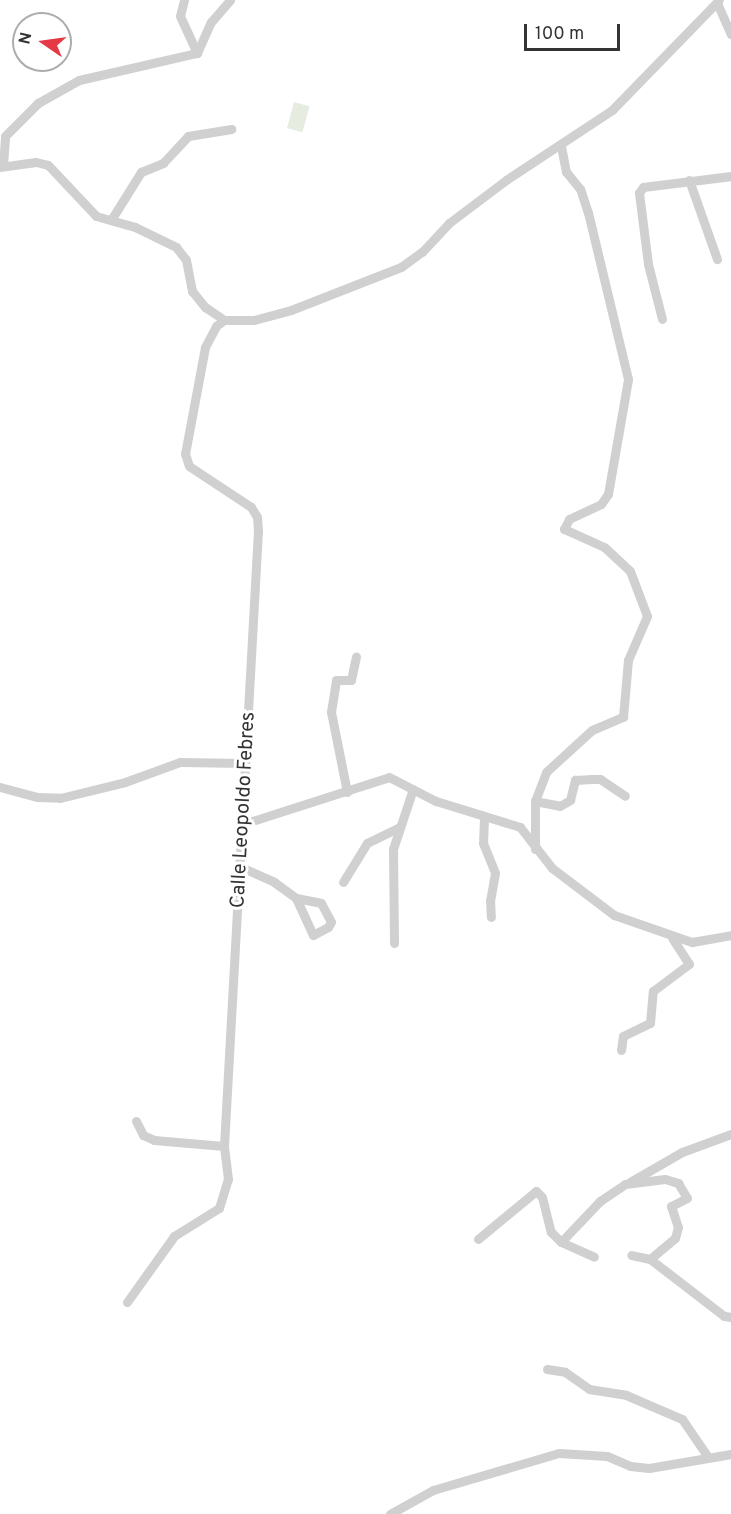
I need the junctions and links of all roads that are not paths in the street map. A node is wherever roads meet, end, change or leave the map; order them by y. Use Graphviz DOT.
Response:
graph roads {
  1 [pos="184,0"];
  2 [pos="230,0"];
  3 [pos="718,1"];
  4 [pos="731,34"];
  5 [pos="197,53"];
  6 [pos="231,129"];
  7 [pos="561,146"];
  8 [pos="2,167"];
  9 [pos="731,176"];
  10 [pos="689,180"];
  11 [pos="111,220"];
  12 [pos="717,259"];
  13 [pos="662,319"];
  14 [pos="224,320"];
  15 [pos="356,657"];
  16 [pos="245,763"];
  17 [pos="0,787"];
  18 [pos="413,789"];
  19 [pos="347,792"];
  20 [pos="625,796"];
  21 [pos="535,801"];
  22 [pos="484,817"];
  23 [pos="243,824"];
  24 [pos="400,827"];
  25 [pos="535,849"];
  26 [pos="241,867"];
  27 [pos="343,882"];
  28 [pos="296,898"];
  29 [pos="491,917"];
  30 [pos="731,935"];
  31 [pos="672,938"];
  32 [pos="394,943"];
  33 [pos="621,1050"];
  34 [pos="136,1121"];
  35 [pos="731,1134"];
  36 [pos="224,1146"];
  37 [pos="625,1184"];
  38 [pos="478,1239"];
  39 [pos="561,1242"];
  40 [pos="631,1255"];
  41 [pos="594,1257"];
  42 [pos="650,1259"];
  43 [pos="127,1302"];
  44 [pos="731,1317"];
  45 [pos="547,1369"];
  46 [pos="731,1454"];
  47 [pos="708,1456"];
  48 [pos="390,1514"];
  1 -- 5 [label="street"];
  2 -- 5 [label="street"];
  3 -- 4 [label="street"];
  3 -- 7 [label="street"];
  5 -- 8 [label="street"];
  6 -- 11 [label="street"];
  7 -- 14 [label="street"];
  7 -- 21 [label="street"];
  8 -- 11 [label="street"];
  9 -- 10 [label="street"];
  10 -- 12 [label="street"];
  10 -- 13 [label="street"];
  11 -- 14 [label="street"];
  14 -- 16 [label="street, Calle Leopoldo Febres"];
  15 -- 19 [label="street"];
  16 -- 17 [label="street"];
  16 -- 23 [label="street, Calle Leopoldo Febres"];
  18 -- 19 [label="street"];
  18 -- 22 [label="street"];
  18 -- 24 [label="street"];
  19 -- 23 [label="street"];
  20 -- 21 [label="street"];
  21 -- 25 [label="street"];
  22 -- 25 [label="street"];
  22 -- 29 [label="street"];
  23 -- 26 [label="street, Calle Leopoldo Febres"];
  24 -- 27 [label="street"];
  24 -- 32 [label="street"];
  25 -- 31 [label="street"];
  26 -- 28 [label="street"];
  26 -- 36 [label="street, Calle Leopoldo Febres"];
  30 -- 31 [label="street"];
  31 -- 33 [label="street"];
  34 -- 36 [label="street"];
  35 -- 37 [label="street"];
  36 -- 43 [label="street, Calle Leopoldo Febres"];
  37 -- 39 [label="street"];
  37 -- 42 [label="street"];
  38 -- 39 [label="street"];
  39 -- 41 [label="street"];
  40 -- 42 [label="street"];
  42 -- 44 [label="street"];
  45 -- 47 [label="street"];
  46 -- 47 [label="street"];
  47 -- 48 [label="street"];
}
